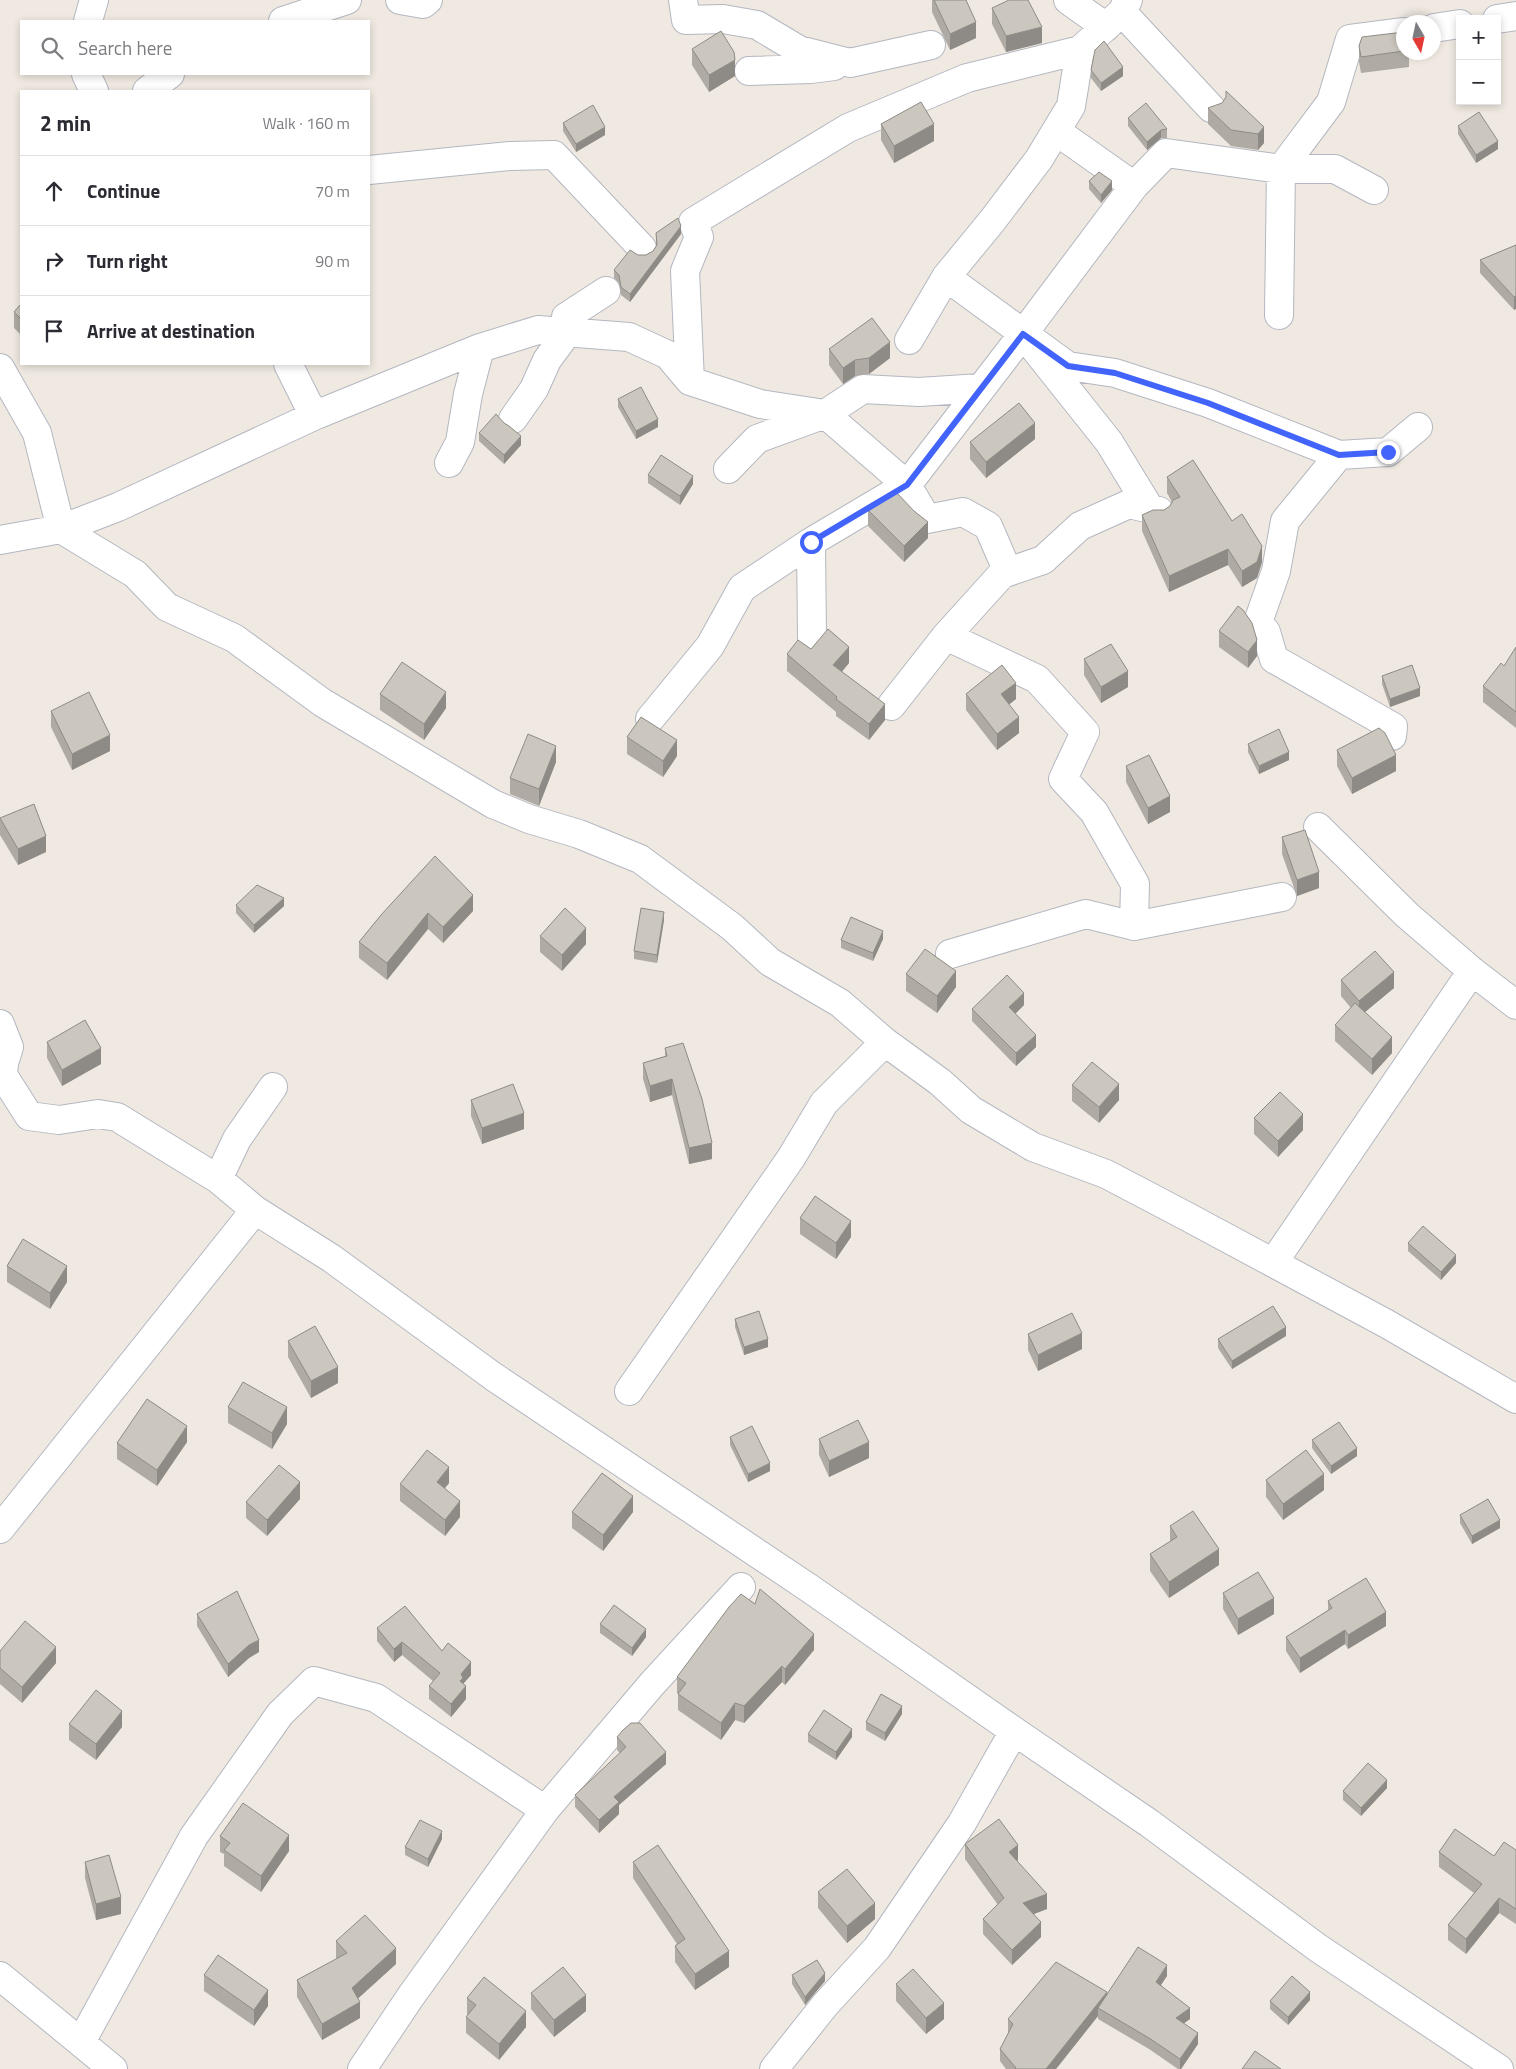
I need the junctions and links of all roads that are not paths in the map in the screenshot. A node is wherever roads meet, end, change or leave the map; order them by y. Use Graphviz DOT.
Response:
graph roads {
  1 [pos="94,0"];
  2 [pos="347,0"];
  3 [pos="400,0"];
  4 [pos="428,0"];
  5 [pos="683,0"];
  6 [pos="1068,0"];
  7 [pos="1119,13"];
  8 [pos="1516,16"];
  9 [pos="1501,18"];
  10 [pos="88,20"];
  11 [pos="286,20"];
  12 [pos="1456,25"];
  13 [pos="1441,27"];
  14 [pos="1396,33"];
  15 [pos="931,45"];
  16 [pos="1080,50"];
  17 [pos="850,63"];
  18 [pos="748,71"];
  19 [pos="86,75"];
  20 [pos="169,75"];
  21 [pos="94,90"];
  22 [pos="148,90"];
  23 [pos="1211,108"];
  24 [pos="1056,131"];
  25 [pos="1281,169"];
  26 [pos="370,170"];
  27 [pos="1134,186"];
  28 [pos="1374,190"];
  29 [pos="642,248"];
  30 [pos="946,276"];
  31 [pos="606,291"];
  32 [pos="1279,316"];
  33 [pos="566,332"];
  34 [pos="1023,334"];
  35 [pos="910,340"];
  36 [pos="480,348"];
  37 [pos="288,365"];
  38 [pos="0,368"];
  39 [pos="690,381"];
  40 [pos="981,388"];
  41 [pos="825,414"];
  42 [pos="316,415"];
  43 [pos="513,418"];
  44 [pos="1418,427"];
  45 [pos="1339,455"];
  46 [pos="449,463"];
  47 [pos="728,469"];
  48 [pos="907,485"];
  49 [pos="61,528"];
  50 [pos="0,540"];
  51 [pos="811,542"];
  52 [pos="1008,572"];
  53 [pos="946,636"];
  54 [pos="812,638"];
  55 [pos="891,706"];
  56 [pos="650,718"];
  57 [pos="1392,736"];
  58 [pos="1318,827"];
  59 [pos="1282,897"];
  60 [pos="1134,926"];
  61 [pos="950,954"];
  62 [pos="1472,971"];
  63 [pos="1516,1005"];
  64 [pos="0,1024"];
  65 [pos="885,1042"];
  66 [pos="273,1087"];
  67 [pos="218,1179"];
  68 [pos="255,1210"];
  69 [pos="1273,1263"];
  70 [pos="629,1391"];
  71 [pos="1516,1399"];
  72 [pos="0,1529"];
  73 [pos="741,1587"];
  74 [pos="1014,1731"];
  75 [pos="545,1810"];
  76 [pos="0,1976"];
  77 [pos="81,2042"];
  78 [pos="113,2069"];
  79 [pos="362,2069"];
  80 [pos="774,2069"];
  81 [pos="1499,2069"];
  1 -- 10 [label="street"];
  2 -- 11 [label="street"];
  3 -- 4 [label="street"];
  5 -- 17 [label="street"];
  6 -- 7 [label="street"];
  7 -- 16 [label="street"];
  7 -- 23 [label="street"];
  8 -- 9 [label="street"];
  12 -- 13 [label="street"];
  14 -- 25 [label="street"];
  15 -- 17 [label="street"];
  16 -- 24 [label="street"];
  16 -- 39 [label="street"];
  17 -- 18 [label="street"];
  19 -- 21 [label="street"];
  20 -- 22 [label="street"];
  24 -- 27 [label="street"];
  24 -- 30 [label="street"];
  25 -- 27 [label="street"];
  25 -- 28 [label="street"];
  25 -- 32 [label="street"];
  26 -- 29 [label="street"];
  27 -- 34 [label="street"];
  30 -- 34 [label="street"];
  30 -- 35 [label="street"];
  31 -- 33 [label="street"];
  33 -- 36 [label="street"];
  33 -- 39 [label="street"];
  33 -- 43 [label="street"];
  34 -- 40 [label="street"];
  34 -- 45 [label="street"];
  34 -- 52 [label="street"];
  36 -- 42 [label="street"];
  36 -- 46 [label="street"];
  37 -- 42 [label="street"];
  38 -- 49 [label="street"];
  39 -- 41 [label="street"];
  40 -- 41 [label="street"];
  40 -- 48 [label="street"];
  41 -- 47 [label="street"];
  41 -- 48 [label="street"];
  42 -- 49 [label="street"];
  44 -- 45 [label="street"];
  45 -- 57 [label="street"];
  48 -- 51 [label="street"];
  48 -- 52 [label="street"];
  49 -- 50 [label="street"];
  49 -- 65 [label="street"];
  51 -- 54 [label="street"];
  51 -- 56 [label="street"];
  52 -- 53 [label="street"];
  53 -- 55 [label="street"];
  53 -- 60 [label="street"];
  58 -- 62 [label="street"];
  59 -- 60 [label="street"];
  60 -- 61 [label="street"];
  62 -- 63 [label="street"];
  62 -- 69 [label="street"];
  64 -- 67 [label="street"];
  65 -- 69 [label="street"];
  65 -- 70 [label="street"];
  66 -- 67 [label="street"];
  67 -- 68 [label="street"];
  68 -- 72 [label="street"];
  68 -- 74 [label="street"];
  69 -- 71 [label="street"];
  73 -- 75 [label="street"];
  74 -- 80 [label="street"];
  74 -- 81 [label="street"];
  75 -- 77 [label="street"];
  75 -- 79 [label="street"];
  76 -- 77 [label="street"];
  77 -- 78 [label="street"];
}
